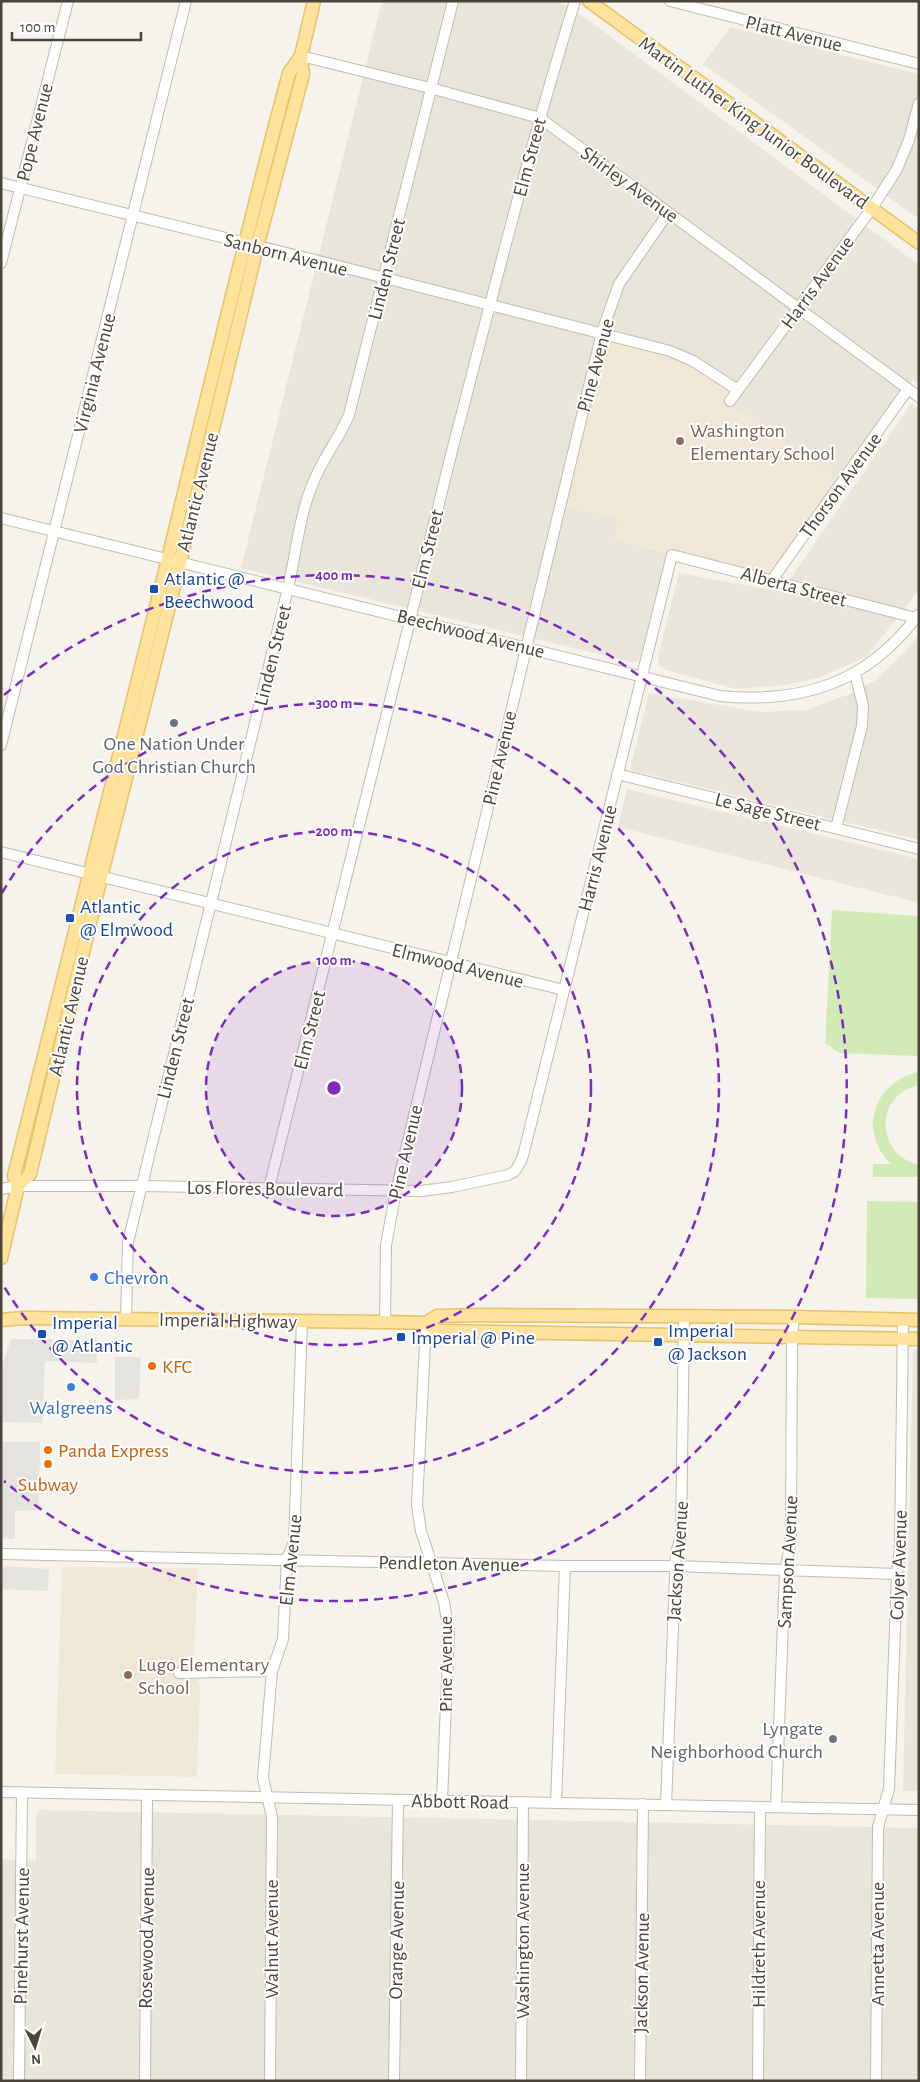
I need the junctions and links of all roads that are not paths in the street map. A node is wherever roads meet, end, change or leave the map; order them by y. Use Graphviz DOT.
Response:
graph roads {
  1 [pos="68,1"];
  2 [pos="186,1"];
  3 [pos="314,1"];
  4 [pos="453,1"];
  5 [pos="575,1"];
  6 [pos="588,1"];
  7 [pos="670,1"];
  8 [pos="300,56"];
  9 [pos="919,64"];
  10 [pos="430,88"];
  11 [pos="919,103"];
  12 [pos="540,118"];
  13 [pos="914,141"];
  14 [pos="1,183"];
  15 [pos="20,188"];
  16 [pos="872,208"];
  17 [pos="668,212"];
  18 [pos="133,216"];
  19 [pos="919,243"];
  20 [pos="245,244"];
  21 [pos="257,247"];
  22 [pos="1,263"];
  23 [pos="384,278"];
  24 [pos="490,305"];
  25 [pos="798,308"];
  26 [pos="602,332"];
  27 [pos="738,390"];
  28 [pos="908,390"];
  29 [pos="919,397"];
  30 [pos="730,402"];
  31 [pos="1,518"];
  32 [pos="54,531"];
  33 [pos="672,555"];
  34 [pos="174,561"];
  35 [pos="772,580"];
  36 [pos="288,588"];
  37 [pos="917,616"];
  38 [pos="410,618"];
  39 [pos="525,647"];
  40 [pos="855,673"];
  41 [pos="642,676"];
  42 [pos="1,745"];
  43 [pos="617,774"];
  44 [pos="836,828"];
  45 [pos="919,849"];
  46 [pos="1,852"];
  47 [pos="94,875"];
  48 [pos="211,904"];
  49 [pos="333,935"];
  50 [pos="451,963"];
  51 [pos="564,990"];
  52 [pos="521,1161"];
  53 [pos="18,1186"];
  54 [pos="141,1186"];
  55 [pos="269,1188"];
  56 [pos="1,1189"];
  57 [pos="396,1192"];
  58 [pos="1,1258"];
  59 [pos="684,1317"];
  60 [pos="794,1317"];
  61 [pos="126,1319"];
  62 [pos="1,1320"];
  63 [pos="903,1320"];
  64 [pos="919,1320"];
  65 [pos="302,1321"];
  66 [pos="385,1322"];
  67 [pos="426,1323"];
  68 [pos="684,1335"];
  69 [pos="792,1337"];
  70 [pos="903,1339"];
  71 [pos="919,1339"];
  72 [pos="1,1554"];
  73 [pos="287,1559"];
  74 [pos="432,1563"];
  75 [pos="565,1566"];
  76 [pos="675,1566"];
  77 [pos="785,1570"];
  78 [pos="897,1574"];
  79 [pos="272,1671"];
  80 [pos="179,1673"];
  81 [pos="1,1792"];
  82 [pos="22,1792"];
  83 [pos="147,1795"];
  84 [pos="268,1797"];
  85 [pos="398,1800"];
  86 [pos="442,1800"];
  87 [pos="523,1802"];
  88 [pos="556,1803"];
  89 [pos="643,1804"];
  90 [pos="666,1805"];
  91 [pos="760,1807"];
  92 [pos="776,1807"];
  93 [pos="884,1809"];
  94 [pos="919,1810"];
  95 [pos="19,2081"];
  96 [pos="144,2081"];
  97 [pos="270,2081"];
  98 [pos="394,2081"];
  99 [pos="521,2081"];
  100 [pos="640,2081"];
  101 [pos="758,2081"];
  102 [pos="876,2081"];
  1 -- 15 [label="street, Pope Avenue"];
  2 -- 18 [label="street, Virginia Avenue"];
  3 -- 8 [label="main road, Atlantic Avenue"];
  4 -- 10 [label="street, Linden Street"];
  5 -- 12 [label="street, Elm Street"];
  6 -- 16 [label="main road, Martin Luther King Junior Boulevard"];
  7 -- 9 [label="street, Platt Avenue"];
  8 -- 10 [label="street, Shirley Avenue"];
  8 -- 20 [label="main road, Atlantic Avenue"];
  8 -- 21 [label="main road, Atlantic Avenue"];
  10 -- 12 [label="street, Shirley Avenue"];
  10 -- 23 [label="street, Linden Street"];
  11 -- 13 [label="street, Harris Avenue"];
  12 -- 17 [label="street, Shirley Avenue"];
  12 -- 24 [label="street, Elm Street"];
  13 -- 16 [label="street, Harris Avenue"];
  14 -- 15 [label="street, Sanborn Avenue"];
  15 -- 18 [label="street, Sanborn Avenue"];
  15 -- 22 [label="street, Pope Avenue"];
  16 -- 19 [label="main road, Martin Luther King Junior Boulevard"];
  16 -- 25 [label="street, Harris Avenue"];
  17 -- 25 [label="street, Shirley Avenue"];
  17 -- 26 [label="street, Pine Avenue"];
  18 -- 20 [label="street, Sanborn Avenue"];
  18 -- 32 [label="street, Virginia Avenue"];
  20 -- 21 [label="street, Sanborn Avenue"];
  20 -- 34 [label="main road, Atlantic Avenue"];
  21 -- 23 [label="street, Sanborn Avenue"];
  21 -- 34 [label="main road, Atlantic Avenue"];
  23 -- 24 [label="street, Sanborn Avenue"];
  23 -- 36 [label="street, Linden Street"];
  24 -- 26 [label="street, Sanborn Avenue"];
  24 -- 38 [label="street, Elm Street"];
  25 -- 27 [label="street, Harris Avenue"];
  25 -- 28 [label="street, Shirley Avenue"];
  26 -- 27 [label="street, Sanborn Avenue"];
  26 -- 39 [label="street, Pine Avenue"];
  27 -- 30 [label="street, Harris Avenue"];
  28 -- 29 [label="street, Shirley Avenue"];
  28 -- 35 [label="street, Thorson Avenue"];
  31 -- 32 [label="street, Beechwood Avenue"];
  32 -- 34 [label="street, Beechwood Avenue"];
  32 -- 42 [label="street, Virginia Avenue"];
  33 -- 35 [label="street, Alberta Street"];
  33 -- 41 [label="street, Harris Avenue"];
  34 -- 36 [label="street, Beechwood Avenue"];
  34 -- 47 [label="main road, Atlantic Avenue"];
  35 -- 37 [label="street, Alberta Street"];
  36 -- 38 [label="street, Beechwood Avenue"];
  36 -- 48 [label="street, Linden Street"];
  37 -- 40 [label="street, Beechwood Avenue"];
  38 -- 39 [label="street, Beechwood Avenue"];
  38 -- 49 [label="street, Elm Street"];
  39 -- 41 [label="street, Beechwood Avenue"];
  39 -- 50 [label="street, Pine Avenue"];
  40 -- 41 [label="street, Beechwood Avenue"];
  40 -- 44 [label="street"];
  41 -- 43 [label="street, Harris Avenue"];
  43 -- 44 [label="street, Le Sage Street"];
  43 -- 51 [label="street, Harris Avenue"];
  44 -- 45 [label="street, Le Sage Street"];
  46 -- 47 [label="street, Elmwood Avenue"];
  47 -- 48 [label="street, Elmwood Avenue"];
  47 -- 53 [label="main road, Atlantic Avenue"];
  48 -- 49 [label="street, Elmwood Avenue"];
  48 -- 54 [label="street, Linden Street"];
  49 -- 50 [label="street, Elmwood Avenue"];
  49 -- 55 [label="street, Elm Street"];
  50 -- 51 [label="street, Elmwood Avenue"];
  50 -- 57 [label="street, Pine Avenue"];
  51 -- 52 [label="street, Harris Avenue"];
  52 -- 57 [label="street, Los Flores Boulevard"];
  53 -- 54 [label="street, Los Flores Boulevard"];
  53 -- 56 [label="street, Los Flores Boulevard"];
  53 -- 58 [label="main road, Atlantic Avenue"];
  54 -- 55 [label="street, Los Flores Boulevard"];
  54 -- 61 [label="street, Linden Street"];
  55 -- 57 [label="street, Los Flores Boulevard"];
  57 -- 66 [label="street, Pine Avenue"];
  59 -- 60 [label="main road, Imperial Highway"];
  59 -- 67 [label="main road, Imperial Highway"];
  59 -- 68 [label="street, Jackson Avenue"];
  60 -- 63 [label="main road, Imperial Highway"];
  60 -- 69 [label="street, Sampson Avenue"];
  61 -- 62 [label="main road, Imperial Highway"];
  61 -- 65 [label="main road, Imperial Highway"];
  63 -- 64 [label="main road, Imperial Highway"];
  63 -- 70 [label="street, Colyer Avenue"];
  65 -- 66 [label="main road, Imperial Highway"];
  65 -- 73 [label="street, Elm Avenue"];
  66 -- 67 [label="main road, Imperial Highway"];
  67 -- 68 [label="main road, Imperial Highway"];
  67 -- 74 [label="street, Pine Avenue"];
  68 -- 69 [label="main road, Imperial Highway"];
  68 -- 76 [label="street, Jackson Avenue"];
  69 -- 70 [label="main road, Imperial Highway"];
  69 -- 77 [label="street, Sampson Avenue"];
  70 -- 71 [label="main road, Imperial Highway"];
  70 -- 78 [label="street, Colyer Avenue"];
  72 -- 73 [label="street, Pendleton Avenue"];
  73 -- 74 [label="street, Pendleton Avenue"];
  73 -- 79 [label="street, Elm Avenue"];
  74 -- 75 [label="street, Pendleton Avenue"];
  74 -- 86 [label="street, Pine Avenue"];
  75 -- 76 [label="street, Pendleton Avenue"];
  75 -- 88 [label="street"];
  76 -- 77 [label="street, Pendleton Avenue"];
  76 -- 90 [label="street, Jackson Avenue"];
  77 -- 78 [label="street, Pendleton Avenue"];
  77 -- 92 [label="street, Sampson Avenue"];
  78 -- 93 [label="street, Colyer Avenue"];
  79 -- 80 [label="street"];
  79 -- 84 [label="street, Elm Avenue"];
  81 -- 82 [label="street, Abbott Road"];
  82 -- 83 [label="street, Abbott Road"];
  82 -- 95 [label="street, Pinehurst Avenue"];
  83 -- 84 [label="street, Abbott Road"];
  83 -- 96 [label="street, Rosewood Avenue"];
  84 -- 85 [label="street, Abbott Road"];
  84 -- 97 [label="street, Walnut Avenue"];
  85 -- 86 [label="street, Abbott Road"];
  85 -- 98 [label="street, Orange Avenue"];
  86 -- 87 [label="street, Abbott Road"];
  87 -- 88 [label="street, Abbott Road"];
  87 -- 99 [label="street, Washington Avenue"];
  88 -- 89 [label="street, Abbott Road"];
  89 -- 90 [label="street, Abbott Road"];
  89 -- 100 [label="street, Jackson Avenue"];
  90 -- 91 [label="street, Abbott Road"];
  91 -- 92 [label="street, Abbott Road"];
  91 -- 101 [label="street, Hildreth Avenue"];
  92 -- 93 [label="street, Abbott Road"];
  93 -- 94 [label="street, Abbott Road"];
  93 -- 102 [label="street, Annetta Avenue"];
}
